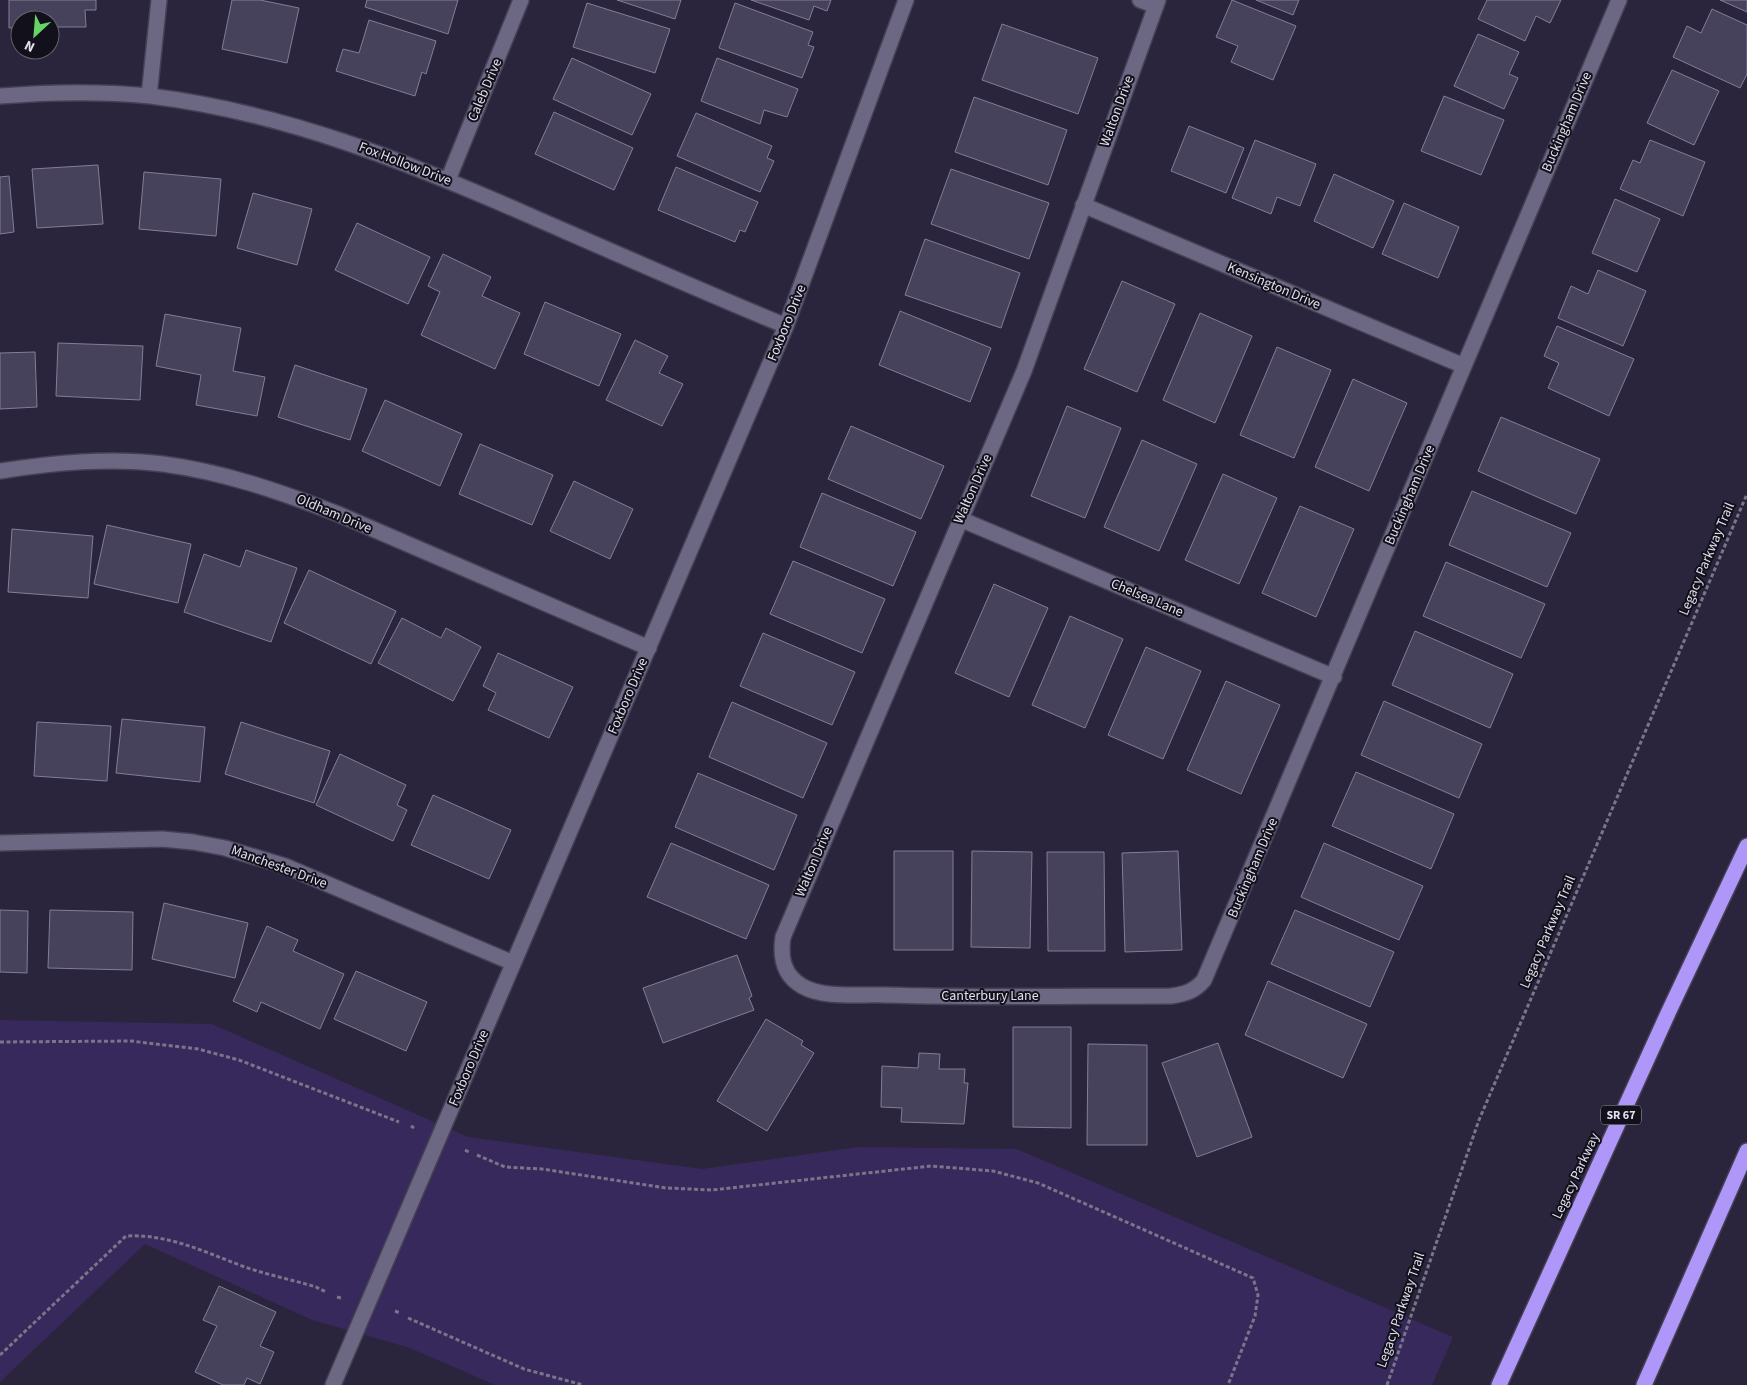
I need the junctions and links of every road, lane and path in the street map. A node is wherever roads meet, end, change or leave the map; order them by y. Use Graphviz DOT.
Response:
graph roads {
  1 [pos="159,0"];
  2 [pos="521,0"];
  3 [pos="906,0"];
  4 [pos="1140,0"];
  5 [pos="1619,0"];
  6 [pos="1157,3"];
  7 [pos="0,96"];
  8 [pos="149,96"];
  9 [pos="448,180"];
  10 [pos="1083,205"];
  11 [pos="786,326"];
  12 [pos="1464,366"];
  13 [pos="0,471"];
  14 [pos="1747,494"];
  15 [pos="960,519"];
  16 [pos="649,648"];
  17 [pos="1334,677"];
  18 [pos="0,843"];
  19 [pos="1747,846"];
  20 [pos="513,963"];
  21 [pos="787,973"];
  22 [pos="1198,988"];
  23 [pos="0,1042"];
  24 [pos="399,1122"];
  25 [pos="1747,1151"];
  26 [pos="478,1155"];
  27 [pos="326,1292"];
  28 [pos="396,1311"];
  29 [pos="400,1313"];
  30 [pos="408,1318"];
  31 [pos="0,1355"];
  32 [pos="333,1385"];
  33 [pos="583,1385"];
  34 [pos="1228,1385"];
  35 [pos="1387,1385"];
  36 [pos="1499,1385"];
  37 [pos="1644,1385"];
  1 -- 8 [label="street"];
  2 -- 9 [label="street, Caleb Drive"];
  3 -- 11 [label="street, Foxboro Drive"];
  4 -- 6 [label="street"];
  5 -- 12 [label="street, Buckingham Drive"];
  6 -- 10 [label="street, Walton Drive"];
  7 -- 8 [label="street, Fox Hollow Drive"];
  8 -- 9 [label="street, Fox Hollow Drive"];
  9 -- 11 [label="street, Fox Hollow Drive"];
  10 -- 12 [label="street, Kensington Drive"];
  10 -- 15 [label="street, Walton Drive"];
  11 -- 16 [label="street, Foxboro Drive"];
  12 -- 17 [label="street, Buckingham Drive"];
  13 -- 16 [label="street, Oldham Drive"];
  14 -- 35 [label="path, Legacy Parkway Trail"];
  15 -- 17 [label="street, Chelsea Lane"];
  15 -- 21 [label="street, Walton Drive"];
  16 -- 20 [label="street, Foxboro Drive"];
  17 -- 22 [label="street, Buckingham Drive"];
  18 -- 20 [label="street, Manchester Drive"];
  19 -- 36 [label="highway, Legacy Parkway / SR 67"];
  20 -- 32 [label="street, Foxboro Drive"];
  21 -- 22 [label="street, Canterbury Lane"];
  23 -- 24 [label="path"];
  25 -- 37 [label="highway"];
  26 -- 34 [label="path"];
  27 -- 31 [label="path"];
  28 -- 29 [label="path"];
  30 -- 33 [label="path"];
}
